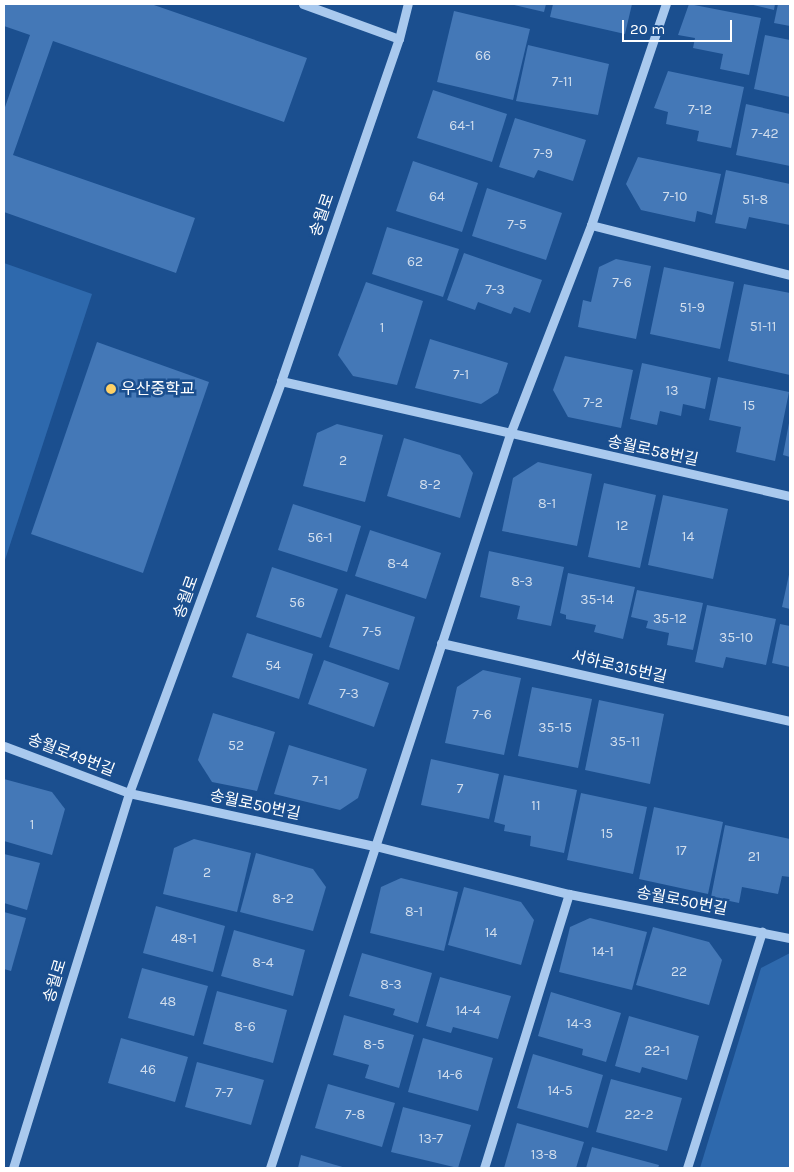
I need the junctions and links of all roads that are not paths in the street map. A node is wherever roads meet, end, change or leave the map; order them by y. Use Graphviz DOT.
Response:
graph roads {
  1 [pos="303,4"];
  2 [pos="408,4"];
  3 [pos="666,4"];
  4 [pos="399,39"];
  5 [pos="591,225"];
  6 [pos="790,275"];
  7 [pos="281,381"];
  8 [pos="510,434"];
  9 [pos="790,496"];
  10 [pos="441,643"];
  11 [pos="790,721"];
  12 [pos="4,746"];
  13 [pos="129,793"];
  14 [pos="375,846"];
  15 [pos="569,894"];
  16 [pos="762,932"];
  17 [pos="790,938"];
  18 [pos="13,1168"];
  19 [pos="270,1168"];
  20 [pos="484,1168"];
  21 [pos="687,1168"];
  1 -- 4 [label="street"];
  2 -- 4 [label="street, 송월로"];
  3 -- 5 [label="street"];
  4 -- 7 [label="street, 송월로"];
  5 -- 6 [label="street"];
  5 -- 8 [label="street"];
  7 -- 8 [label="street, 송월로58번길"];
  7 -- 13 [label="street, 송월로"];
  8 -- 9 [label="street, 송월로58번길"];
  8 -- 10 [label="street"];
  10 -- 11 [label="street, 서하로315번길"];
  10 -- 14 [label="street"];
  12 -- 13 [label="street, 송월로49번길"];
  13 -- 14 [label="street, 송월로50번길"];
  13 -- 18 [label="street, 송월로"];
  14 -- 15 [label="street, 송월로50번길"];
  14 -- 19 [label="street"];
  15 -- 16 [label="street, 송월로50번길"];
  15 -- 20 [label="street"];
  16 -- 17 [label="street, 송월로50번길"];
  16 -- 21 [label="street"];
}
